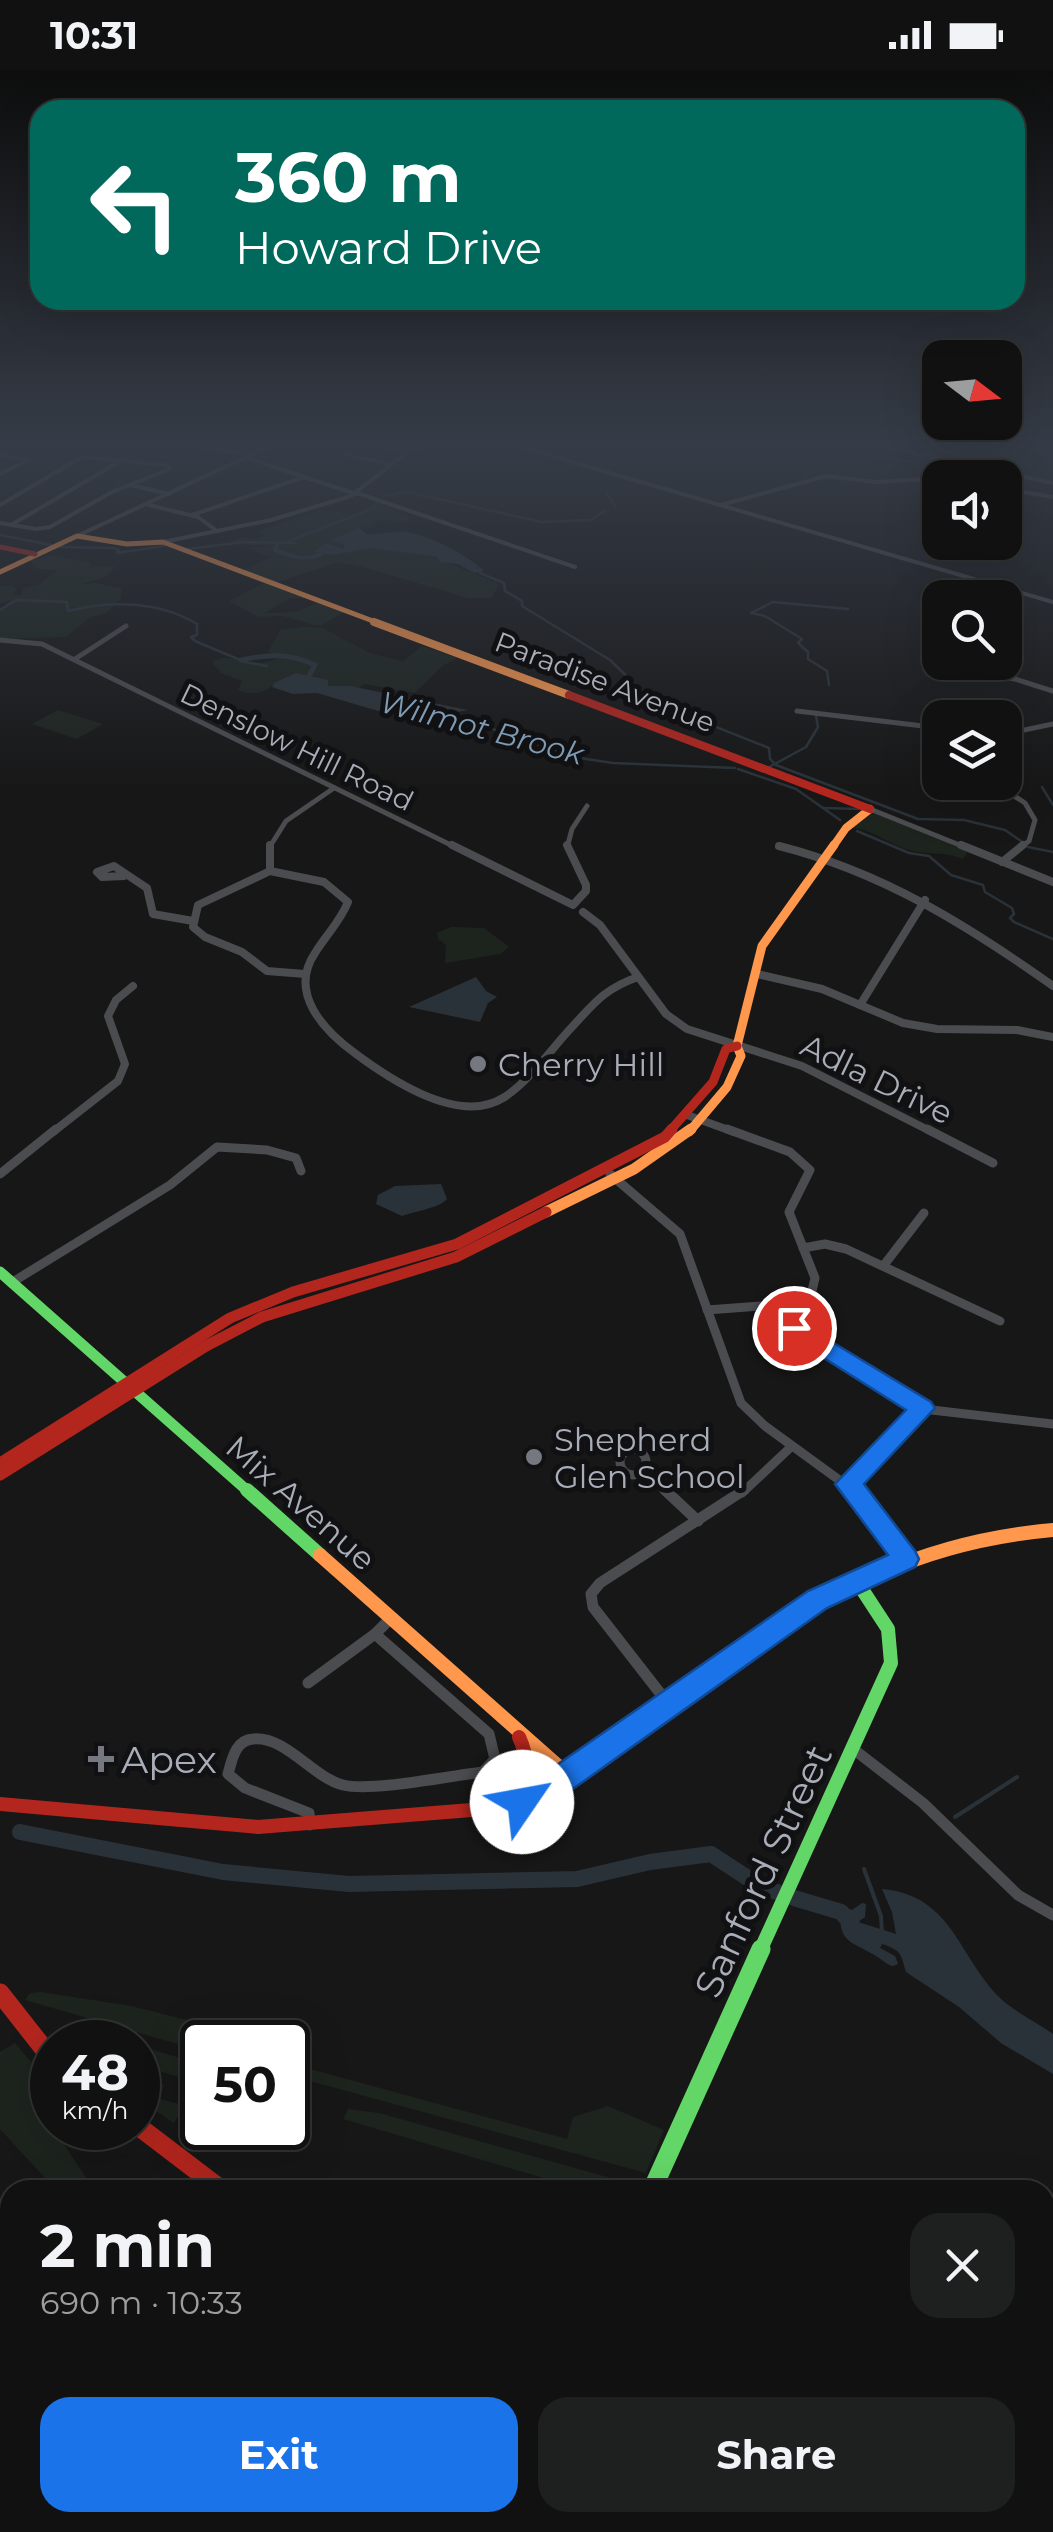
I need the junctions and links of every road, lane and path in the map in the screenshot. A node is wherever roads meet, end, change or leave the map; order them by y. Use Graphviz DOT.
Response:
graph roads {
  1 [pos="216,562"];
  2 [pos="560,562"];
  3 [pos="915,562"];
  4 [pos="575,567"];
  5 [pos="1053,602"];
  6 [pos="126,626"];
  7 [pos="0,640"];
  8 [pos="75,659"];
  9 [pos="1018,680"];
  10 [pos="1053,691"];
  11 [pos="798,711"];
  12 [pos="1053,724"];
  13 [pos="922,726"];
  14 [pos="1022,730"];
  15 [pos="334,788"];
  16 [pos="1020,800"];
  17 [pos="587,806"];
  18 [pos="870,809"];
  19 [pos="779,846"];
  20 [pos="827,855"];
  21 [pos="1002,862"];
  22 [pos="270,870"];
  23 [pos="124,876"];
  24 [pos="1053,882"];
  25 [pos="925,900"];
  26 [pos="584,912"];
  27 [pos="193,921"];
  28 [pos="305,974"];
  29 [pos="758,974"];
  30 [pos="638,977"];
  31 [pos="132,986"];
  32 [pos="1053,986"];
  33 [pos="860,1004"];
  34 [pos="1053,1037"];
  35 [pos="737,1046"];
  36 [pos="687,1116"];
  37 [pos="701,1120"];
  38 [pos="993,1163"];
  39 [pos="604,1169"];
  40 [pos="301,1170"];
  41 [pos="0,1174"];
  42 [pos="615,1178"];
  43 [pos="924,1213"];
  44 [pos="803,1248"];
  45 [pos="442,1255"];
  46 [pos="884,1265"];
  47 [pos="0,1272"];
  48 [pos="378,1273"];
  49 [pos="11,1282"];
  50 [pos="762,1308"];
  51 [pos="707,1310"];
  52 [pos="230,1318"];
  53 [pos="1000,1321"];
  54 [pos="240,1328"];
  55 [pos="128,1387"];
  56 [pos="923,1408"];
  57 [pos="1053,1424"];
  58 [pos="792,1446"];
  59 [pos="0,1463"];
  60 [pos="644,1471"];
  61 [pos="0,1475"];
  62 [pos="848,1484"];
  63 [pos="698,1521"];
  64 [pos="1053,1530"];
  65 [pos="906,1559"];
  66 [pos="856,1580"];
  67 [pos="390,1619"];
  68 [pos="375,1634"];
  69 [pos="308,1683"];
  70 [pos="667,1702"];
  71 [pos="510,1722"];
  72 [pos="852,1748"];
  73 [pos="566,1773"];
  74 [pos="0,1804"];
  75 [pos="504,1806"];
  76 [pos="310,1825"];
  77 [pos="1053,1915"];
  78 [pos="0,1993"];
  79 [pos="30,2032"];
  80 [pos="160,2143"];
  81 [pos="209,2180"];
  82 [pos="657,2180"];
  1 -- 18 [label="street, Paradise Avenue"];
  2 -- 4 [label="street"];
  3 -- 5 [label="street"];
  6 -- 8 [label="street"];
  7 -- 8 [label="street, Denslow Hill Road"];
  8 -- 15 [label="street, Denslow Hill Road"];
  9 -- 10 [label="street"];
  11 -- 13 [label="street"];
  12 -- 14 [label="street"];
  15 -- 17 [label="street, Denslow Hill Road"];
  15 -- 22 [label="street"];
  16 -- 21 [label="street"];
  18 -- 20 [label="street"];
  18 -- 21 [label="street, Paradise Avenue"];
  19 -- 20 [label="street"];
  20 -- 25 [label="street"];
  20 -- 29 [label="street"];
  21 -- 24 [label="street, Paradise Avenue"];
  22 -- 27 [label="street"];
  22 -- 28 [label="street"];
  23 -- 27 [label="street"];
  25 -- 32 [label="street"];
  25 -- 33 [label="street"];
  26 -- 30 [label="street, Adla Drive"];
  27 -- 28 [label="street"];
  28 -- 30 [label="street"];
  29 -- 33 [label="street"];
  29 -- 35 [label="street"];
  30 -- 35 [label="street, Adla Drive"];
  31 -- 41 [label="street"];
  33 -- 34 [label="street"];
  35 -- 36 [label="street"];
  35 -- 37 [label="street"];
  35 -- 38 [label="street, Adla Drive"];
  36 -- 37 [label="street"];
  36 -- 39 [label="street"];
  37 -- 42 [label="street"];
  37 -- 44 [label="street"];
  39 -- 42 [label="street"];
  39 -- 45 [label="street"];
  40 -- 49 [label="street"];
  42 -- 45 [label="street"];
  42 -- 51 [label="street"];
  43 -- 46 [label="street"];
  44 -- 46 [label="street"];
  44 -- 50 [label="street"];
  45 -- 48 [label="street"];
  46 -- 53 [label="street"];
  47 -- 49 [label="street, Mix Avenue"];
  48 -- 52 [label="street"];
  48 -- 54 [label="street"];
  49 -- 55 [label="street, Mix Avenue"];
  50 -- 51 [label="street"];
  50 -- 56 [label="street"];
  51 -- 58 [label="street"];
  52 -- 54 [label="street"];
  52 -- 55 [label="street"];
  54 -- 55 [label="street"];
  55 -- 59 [label="street"];
  55 -- 61 [label="street"];
  55 -- 67 [label="street, Mix Avenue"];
  56 -- 57 [label="street"];
  56 -- 62 [label="street"];
  58 -- 62 [label="street"];
  58 -- 63 [label="street"];
  60 -- 63 [label="street"];
  62 -- 65 [label="street"];
  63 -- 70 [label="street"];
  64 -- 65 [label="street"];
  65 -- 66 [label="street"];
  66 -- 70 [label="street"];
  66 -- 72 [label="street, Sanford Street"];
  67 -- 68 [label="street"];
  67 -- 71 [label="street, Mix Avenue"];
  68 -- 69 [label="street"];
  68 -- 76 [label="street"];
  70 -- 73 [label="street"];
  71 -- 73 [label="street, Mix Avenue"];
  71 -- 75 [label="street"];
  72 -- 77 [label="street"];
  72 -- 82 [label="street, Sanford Street"];
  73 -- 75 [label="street"];
  74 -- 76 [label="street"];
  75 -- 76 [label="street"];
  78 -- 79 [label="street"];
  80 -- 81 [label="street"];
}
